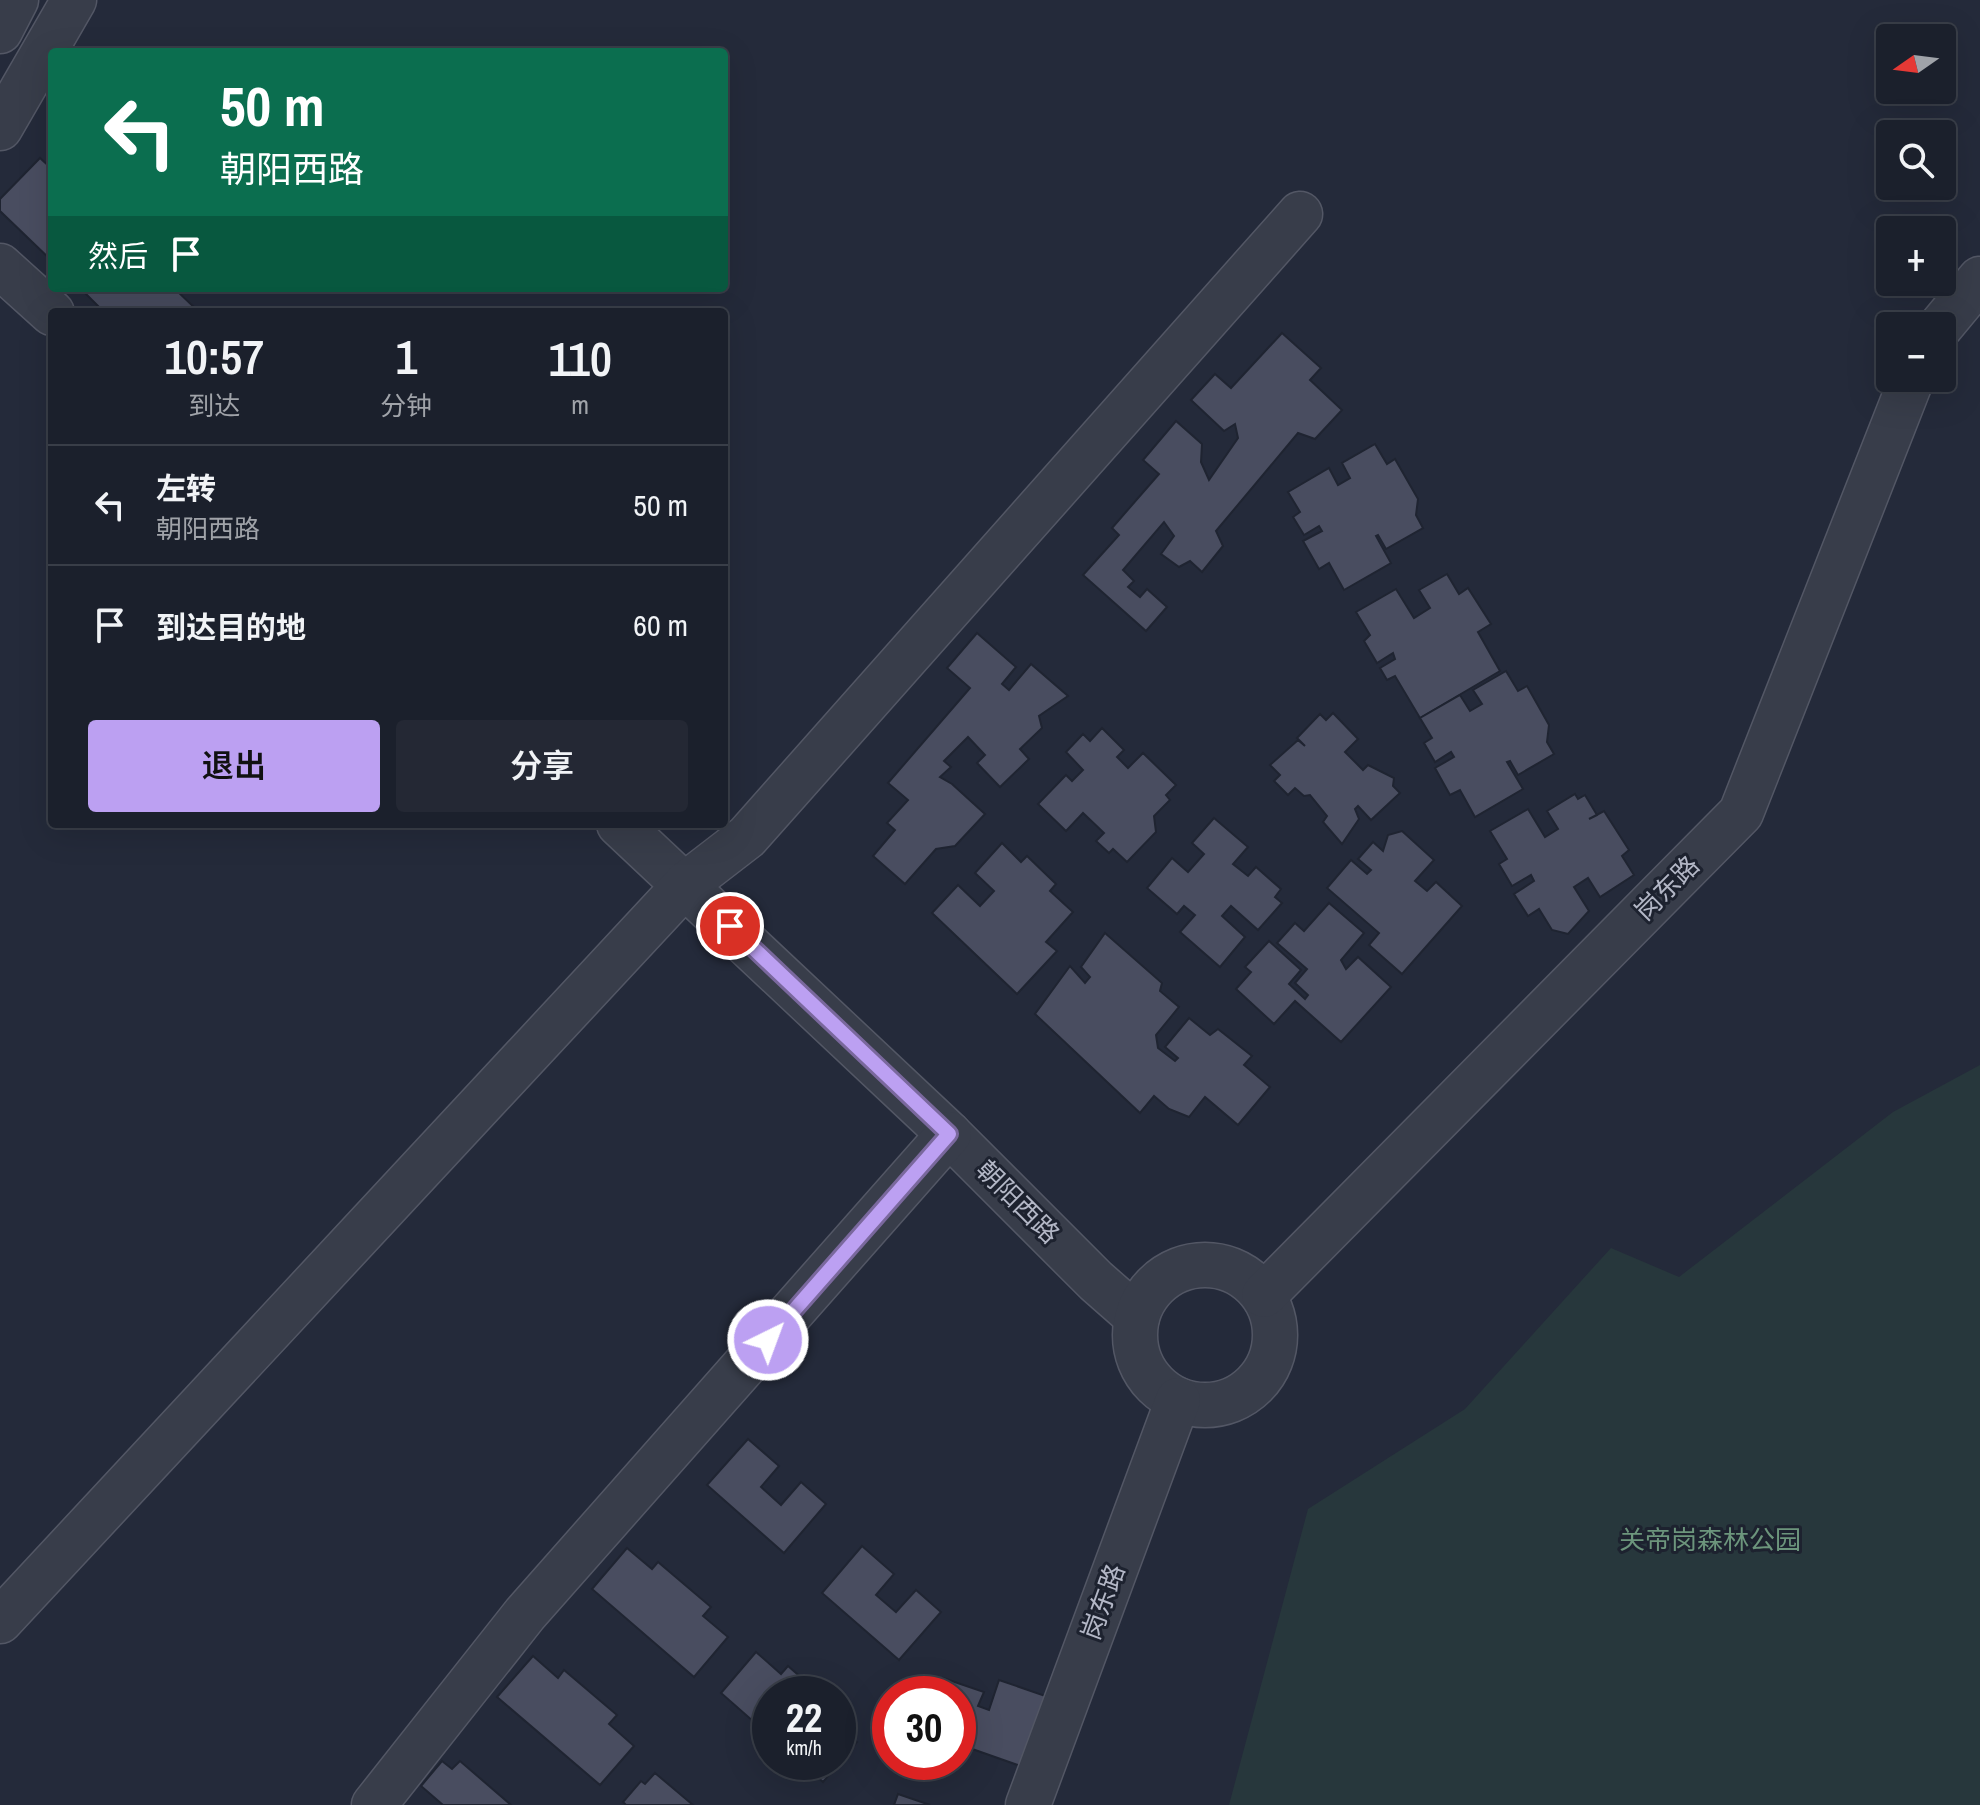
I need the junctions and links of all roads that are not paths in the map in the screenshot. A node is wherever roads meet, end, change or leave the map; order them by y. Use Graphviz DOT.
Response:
graph roads {
  1 [pos="16,0"];
  2 [pos="74,0"];
  3 [pos="0,31"];
  4 [pos="0,128"];
  5 [pos="1300,214"];
  6 [pos="0,266"];
  7 [pos="1980,279"];
  8 [pos="48,309"];
  9 [pos="1953,312"];
  10 [pos="1906,392"];
  11 [pos="623,828"];
  12 [pos="686,884"];
  13 [pos="949,1134"];
  14 [pos="1264,1295"];
  15 [pos="1137,1317"];
  16 [pos="1178,1400"];
  17 [pos="0,1621"];
  18 [pos="374,1805"];
  19 [pos="1028,1805"];
  1 -- 3 [label="street"];
  2 -- 4 [label="street"];
  5 -- 12 [label="street"];
  6 -- 8 [label="street"];
  7 -- 9 [label="street"];
  10 -- 14 [label="street, 岗东路"];
  11 -- 12 [label="street, 朝阳西路"];
  12 -- 13 [label="street, 朝阳西路"];
  12 -- 17 [label="street"];
  13 -- 15 [label="street, 朝阳西路"];
  13 -- 18 [label="street"];
  14 -- 15 [label="street"];
  14 -- 16 [label="street"];
  15 -- 16 [label="street"];
  16 -- 19 [label="street, 岗东路"];
}
